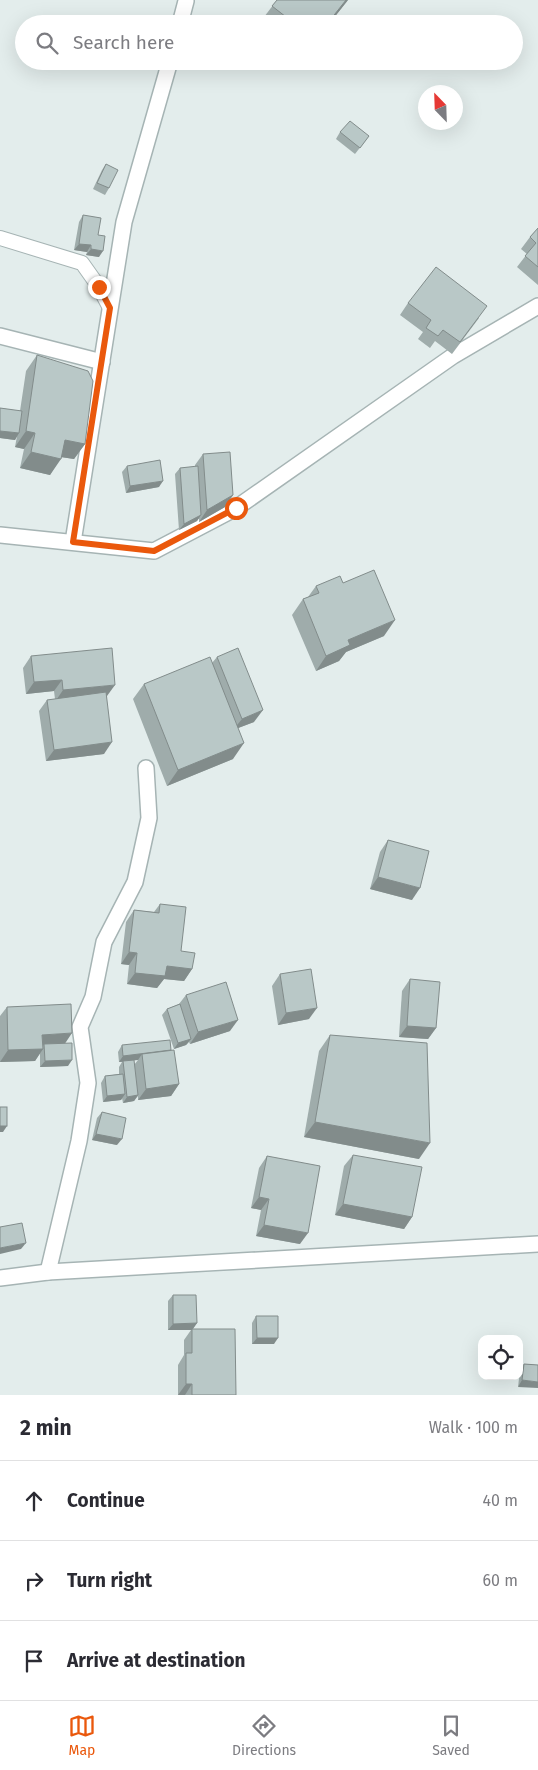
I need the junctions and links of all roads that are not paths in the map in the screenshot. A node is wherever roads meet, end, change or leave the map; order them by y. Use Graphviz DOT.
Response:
graph roads {
  1 [pos="185,0"];
  2 [pos="182,15"];
  3 [pos="167,70"];
  4 [pos="0,238"];
  5 [pos="538,306"];
  6 [pos="110,308"];
  7 [pos="0,336"];
  8 [pos="102,362"];
  9 [pos="0,535"];
  10 [pos="73,542"];
  11 [pos="146,768"];
  12 [pos="538,1244"];
  13 [pos="48,1272"];
  14 [pos="0,1278"];
  1 -- 2 [label="street"];
  3 -- 6 [label="street"];
  4 -- 6 [label="lane"];
  5 -- 10 [label="street"];
  6 -- 8 [label="street"];
  7 -- 8 [label="street"];
  8 -- 10 [label="street"];
  9 -- 10 [label="street"];
  11 -- 13 [label="street"];
  12 -- 13 [label="street"];
  13 -- 14 [label="street"];
}
